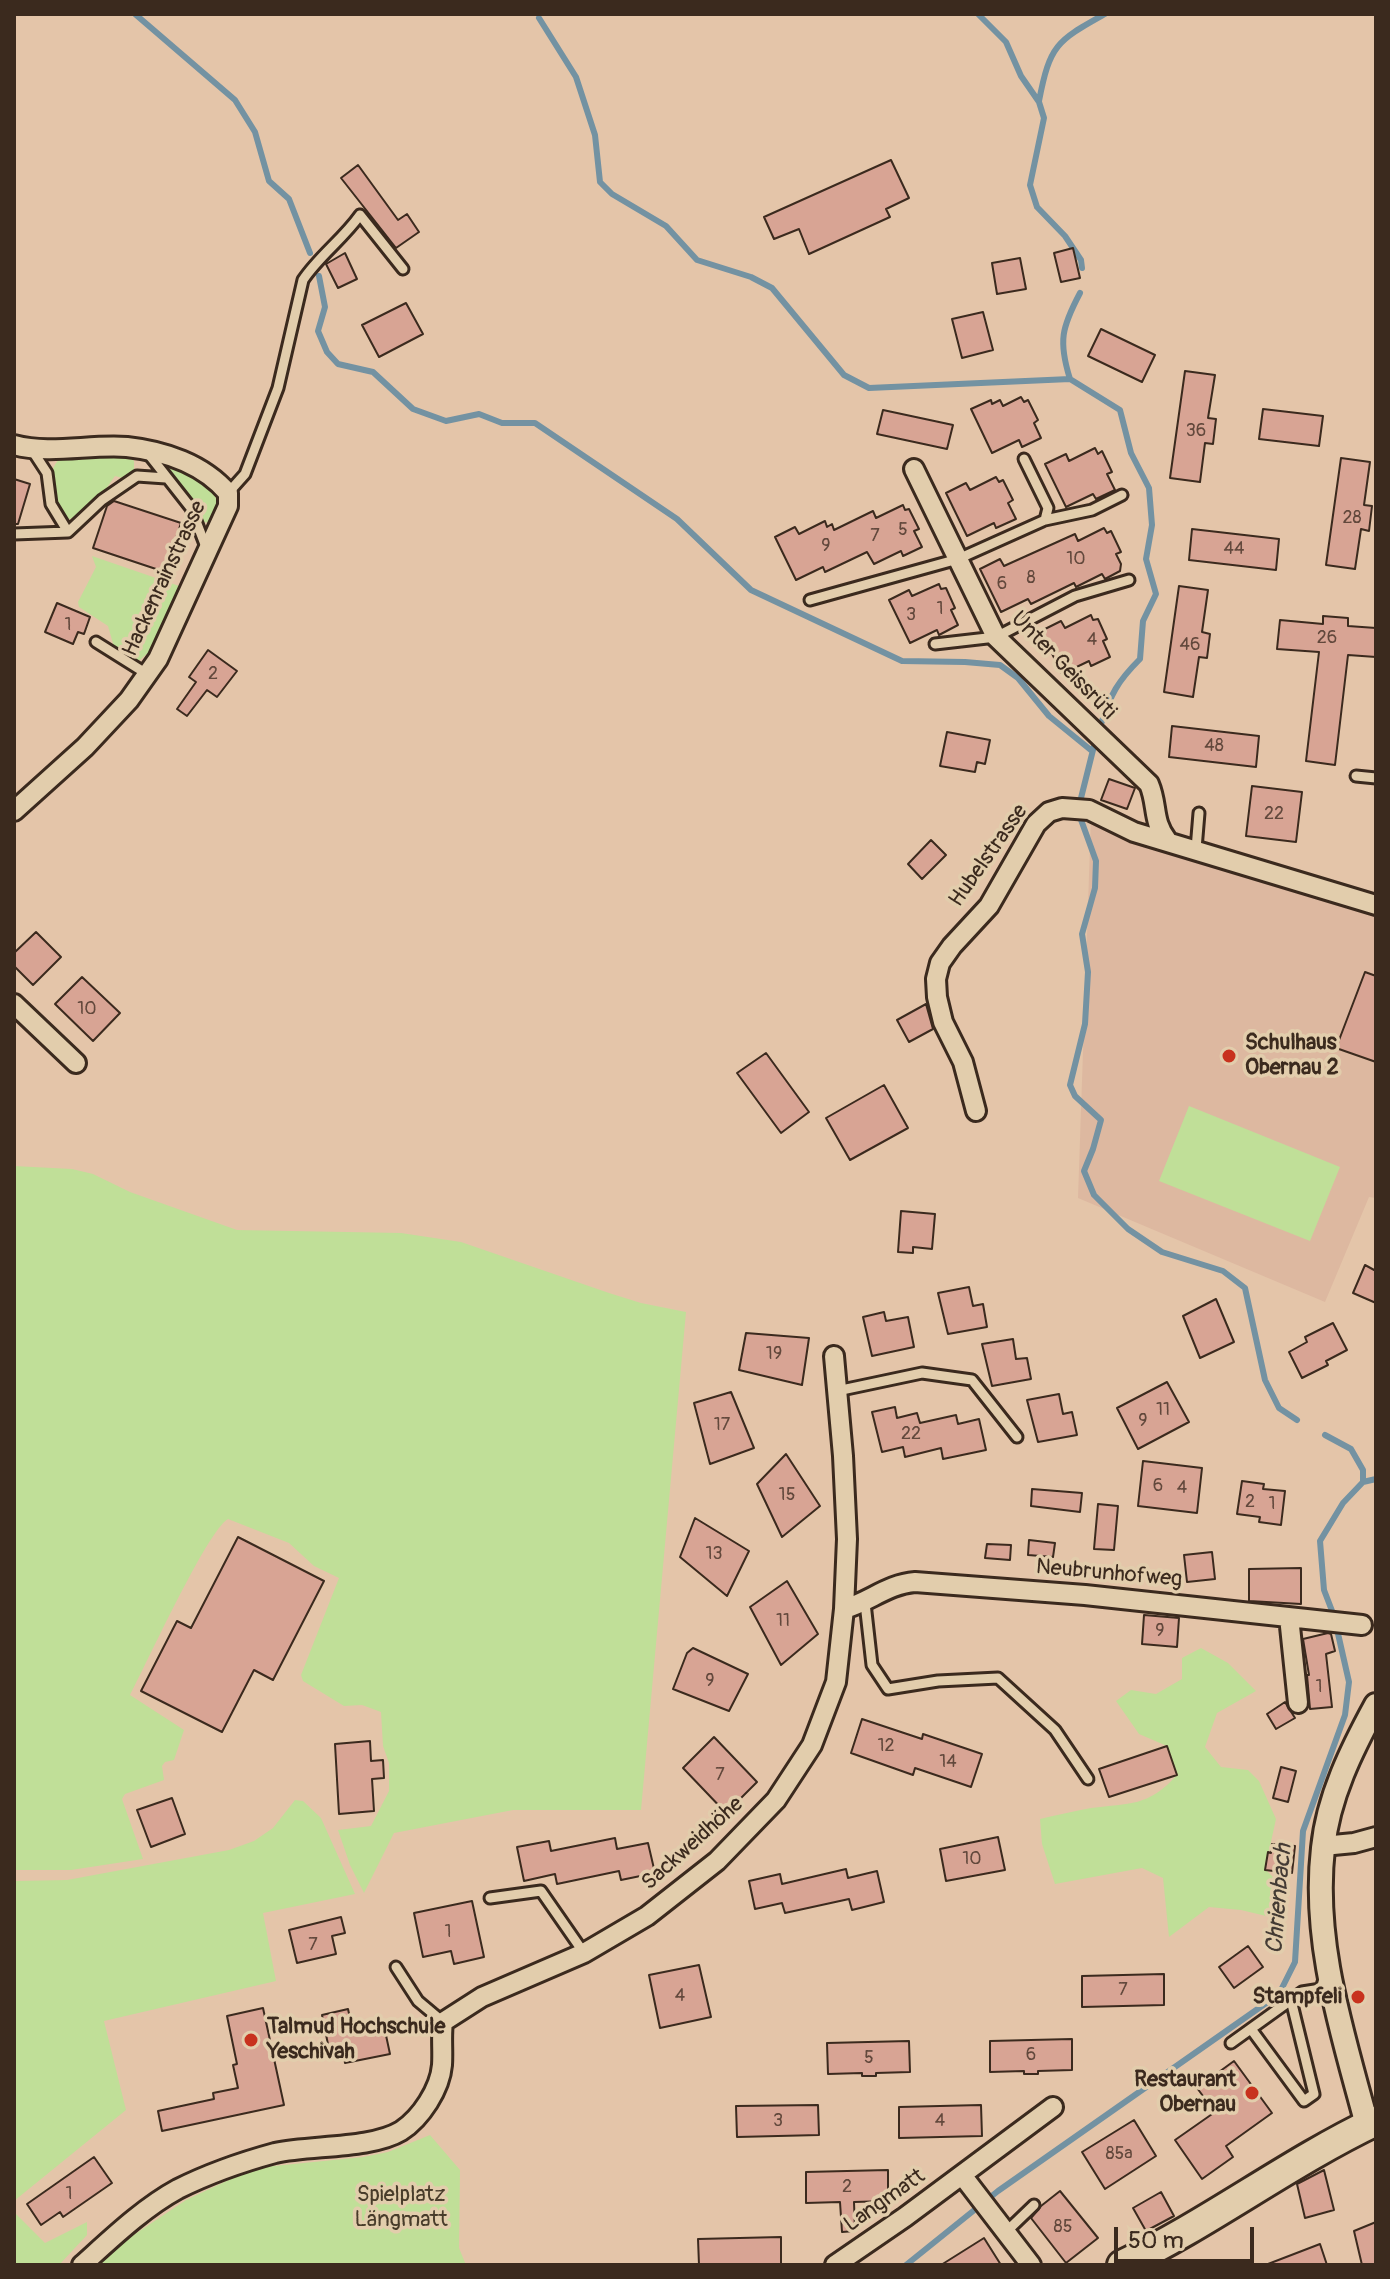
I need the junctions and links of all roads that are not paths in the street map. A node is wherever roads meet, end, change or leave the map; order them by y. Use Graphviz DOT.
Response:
graph roads {
  1 [pos="403,269"];
  2 [pos="23,447"];
  3 [pos="146,451"];
  4 [pos="1024,459"];
  5 [pos="914,469"];
  6 [pos="166,478"];
  7 [pos="228,493"];
  8 [pos="1122,495"];
  9 [pos="1045,520"];
  10 [pos="68,532"];
  11 [pos="14,534"];
  12 [pos="208,550"];
  13 [pos="958,559"];
  14 [pos="1129,580"];
  15 [pos="810,600"];
  16 [pos="996,637"];
  17 [pos="96,642"];
  18 [pos="935,644"];
  19 [pos="147,674"];
  20 [pos="1356,776"];
  21 [pos="1376,778"];
  22 [pos="14,811"];
  23 [pos="1199,813"];
  24 [pos="1167,840"];
  25 [pos="1196,849"];
  26 [pos="1376,905"];
  27 [pos="14,1004"];
  28 [pos="76,1063"];
  29 [pos="976,1111"];
  30 [pos="834,1356"];
  31 [pos="837,1391"];
  32 [pos="1017,1437"];
  33 [pos="865,1603"];
  34 [pos="844,1609"];
  35 [pos="1289,1617"];
  36 [pos="1362,1625"];
  37 [pos="1298,1703"];
  38 [pos="1376,1705"];
  39 [pos="1088,1779"];
  40 [pos="1376,1837"];
  41 [pos="1323,1846"];
  42 [pos="490,1898"];
  43 [pos="584,1953"];
  44 [pos="396,1967"];
  45 [pos="1328,1967"];
  46 [pos="1291,2000"];
  47 [pos="443,2022"];
  48 [pos="1251,2029"];
  49 [pos="1231,2043"];
  50 [pos="1053,2107"];
  51 [pos="1371,2123"];
  52 [pos="962,2175"];
  53 [pos="1034,2205"];
  54 [pos="1005,2228"];
  55 [pos="82,2265"];
  56 [pos="835,2265"];
  57 [pos="1031,2265"];
  58 [pos="1122,2265"];
  1 -- 7 [label="lane"];
  2 -- 3 [label="street, Hackenrainstrasse"];
  2 -- 10 [label="lane"];
  3 -- 6 [label="lane"];
  3 -- 7 [label="street, Hackenrainstrasse"];
  4 -- 9 [label="lane"];
  5 -- 13 [label="street, Unter Geissrüti"];
  6 -- 10 [label="lane"];
  6 -- 12 [label="lane"];
  7 -- 12 [label="street, Hackenrainstrasse"];
  8 -- 9 [label="lane"];
  9 -- 13 [label="lane"];
  10 -- 11 [label="lane"];
  12 -- 19 [label="street, Hackenrainstrasse"];
  13 -- 15 [label="lane"];
  13 -- 16 [label="street, Unter Geissrüti"];
  14 -- 16 [label="lane"];
  16 -- 18 [label="lane"];
  16 -- 24 [label="street, Unter Geissrüti"];
  17 -- 19 [label="lane"];
  19 -- 22 [label="street, Hackenrainstrasse"];
  20 -- 21 [label="lane"];
  23 -- 25 [label="lane"];
  24 -- 25 [label="street, Hubelstrasse"];
  24 -- 29 [label="street, Hubelstrasse"];
  25 -- 26 [label="street, Hubelstrasse"];
  27 -- 28 [label="street"];
  30 -- 31 [label="street, Sackweidhöhe"];
  31 -- 32 [label="lane"];
  31 -- 34 [label="street, Sackweidhöhe"];
  33 -- 34 [label="street, Neubrunhofweg"];
  33 -- 35 [label="street, Neubrunhofweg"];
  33 -- 39 [label="lane"];
  34 -- 43 [label="street, Sackweidhöhe"];
  35 -- 36 [label="street, Neubrunhofweg"];
  35 -- 37 [label="street"];
  38 -- 41 [label="street"];
  40 -- 41 [label="street"];
  41 -- 45 [label="street"];
  42 -- 43 [label="lane"];
  43 -- 47 [label="street, Sackweidhöhe"];
  44 -- 47 [label="lane"];
  45 -- 46 [label="lane"];
  45 -- 51 [label="street"];
  46 -- 48 [label="lane"];
  46 -- 48 [label="lane"];
  47 -- 55 [label="street"];
  48 -- 49 [label="lane"];
  50 -- 52 [label="street, Langmatt"];
  51 -- 58 [label="main road"];
  52 -- 54 [label="street"];
  52 -- 56 [label="street, Langmatt"];
  53 -- 54 [label="lane"];
  54 -- 57 [label="street"];
}
